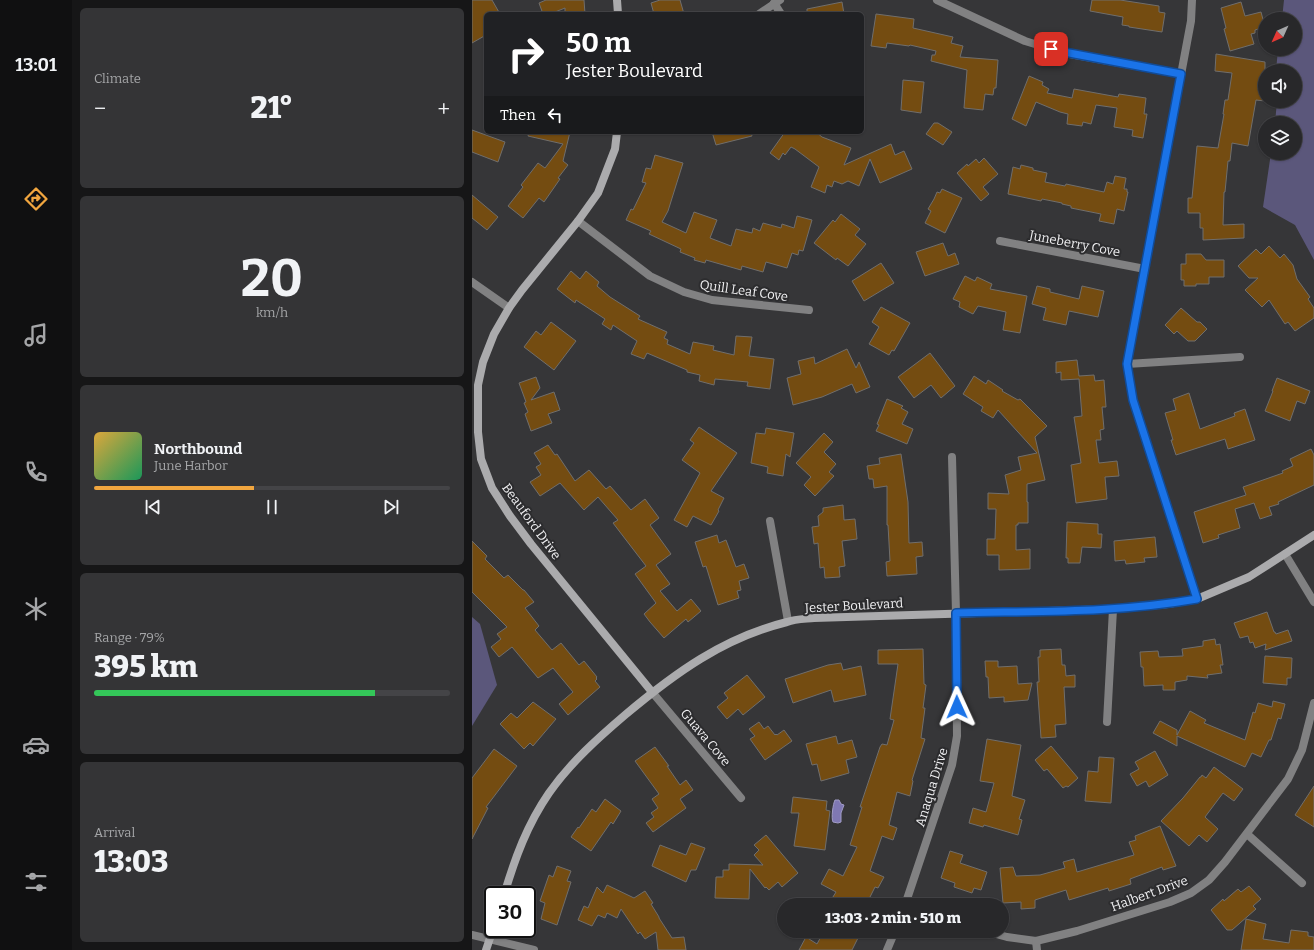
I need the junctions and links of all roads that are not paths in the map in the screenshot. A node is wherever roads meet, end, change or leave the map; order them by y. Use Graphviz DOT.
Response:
graph roads {
  1 [pos="616,0"];
  2 [pos="937,0"];
  3 [pos="1192,0"];
  4 [pos="777,2"];
  5 [pos="618,12"];
  6 [pos="761,12"];
  7 [pos="780,12"];
  8 [pos="1181,74"];
  9 [pos="617,134"];
  10 [pos="578,221"];
  11 [pos="1000,240"];
  12 [pos="1145,269"];
  13 [pos="472,282"];
  14 [pos="509,308"];
  15 [pos="809,310"];
  16 [pos="1240,357"];
  17 [pos="1127,364"];
  18 [pos="475,431"];
  19 [pos="952,457"];
  20 [pos="770,522"];
  21 [pos="1314,535"];
  22 [pos="1285,554"];
  23 [pos="1197,599"];
  24 [pos="1314,602"];
  25 [pos="1113,609"];
  26 [pos="956,613"];
  27 [pos="788,621"];
  28 [pos="652,692"];
  29 [pos="1314,703"];
  30 [pos="1107,722"];
  31 [pos="741,798"];
  32 [pos="1247,834"];
  33 [pos="1302,883"];
  34 [pos="507,886"];
  35 [pos="907,898"];
  36 [pos="472,935"];
  37 [pos="1009,937"];
  38 [pos="892,938"];
  39 [pos="490,939"];
  40 [pos="1036,941"];
  41 [pos="486,950"];
  42 [pos="534,950"];
  43 [pos="887,950"];
  44 [pos="1037,950"];
  1 -- 5 [label="street"];
  2 -- 8 [label="street"];
  3 -- 8 [label="street"];
  4 -- 6 [label="street"];
  4 -- 7 [label="street"];
  8 -- 12 [label="street"];
  9 -- 10 [label="street, Beauford Drive"];
  10 -- 14 [label="street, Beauford Drive"];
  10 -- 15 [label="street, Quill Leaf Cove"];
  11 -- 12 [label="street, Juneberry Cove"];
  12 -- 17 [label="street"];
  13 -- 14 [label="street"];
  14 -- 18 [label="street, Beauford Drive"];
  16 -- 17 [label="street"];
  17 -- 23 [label="street"];
  18 -- 28 [label="street, Beauford Drive"];
  19 -- 26 [label="street, Anaqua Drive"];
  20 -- 27 [label="street"];
  21 -- 22 [label="street, Jester Boulevard"];
  22 -- 23 [label="street, Jester Boulevard"];
  22 -- 24 [label="street"];
  23 -- 25 [label="street, Jester Boulevard"];
  25 -- 26 [label="street, Jester Boulevard"];
  25 -- 30 [label="street"];
  26 -- 27 [label="street, Jester Boulevard"];
  26 -- 35 [label="street, Anaqua Drive"];
  27 -- 28 [label="street, Jester Boulevard"];
  28 -- 31 [label="street, Guava Cove"];
  28 -- 34 [label="street, Jester Boulevard"];
  29 -- 32 [label="street, Halbert Drive"];
  32 -- 33 [label="street"];
  32 -- 40 [label="street, Halbert Drive"];
  36 -- 39 [label="street"];
  37 -- 40 [label="street, Halbert Drive"];
  38 -- 43 [label="street"];
  39 -- 41 [label="street"];
  39 -- 42 [label="street"];
  40 -- 44 [label="street"];
}
